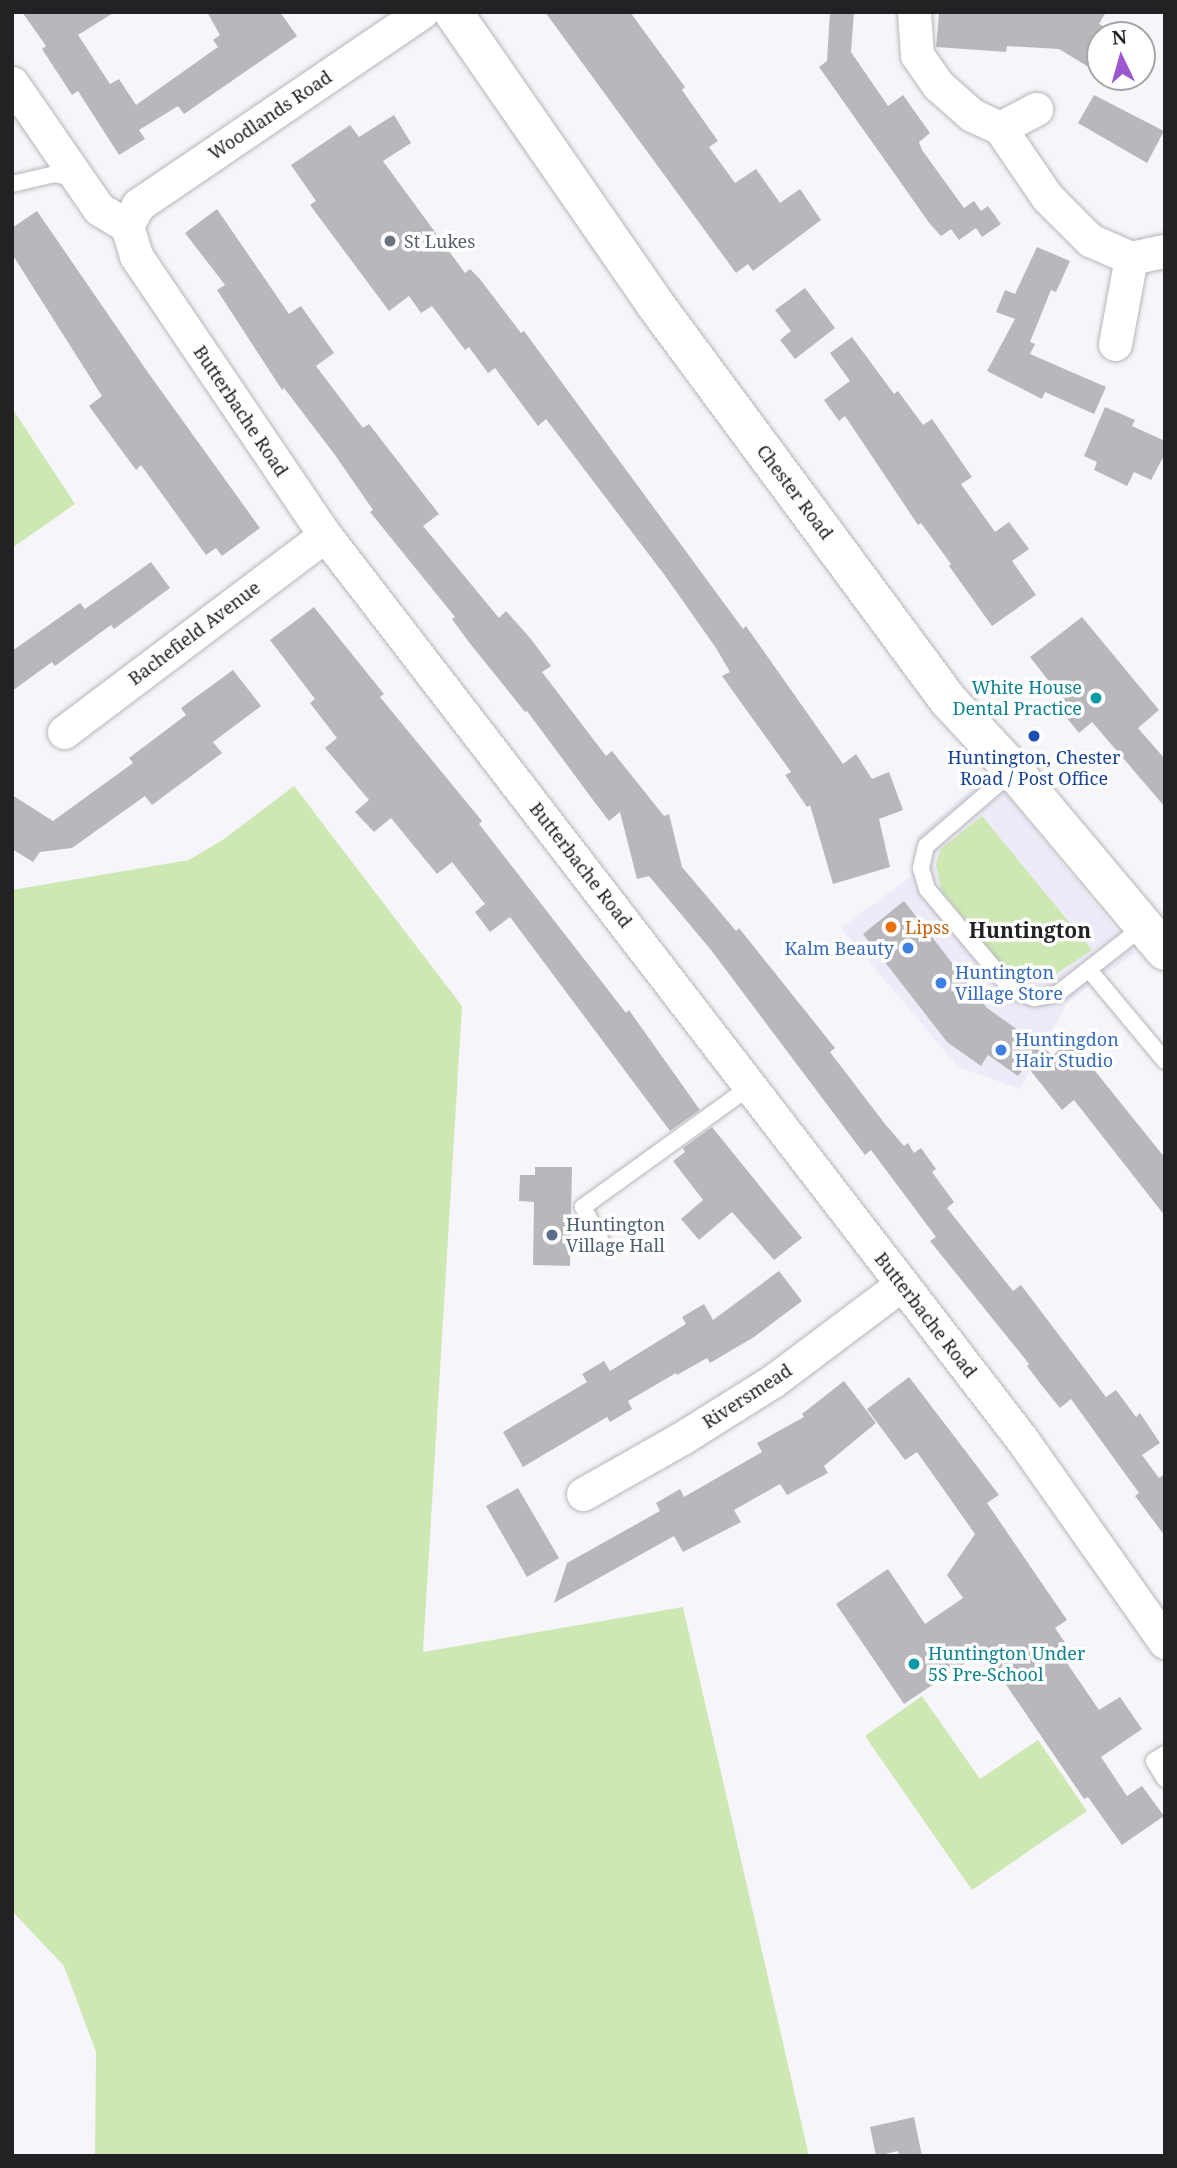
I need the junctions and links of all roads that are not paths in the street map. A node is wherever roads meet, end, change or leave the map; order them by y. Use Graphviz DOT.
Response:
graph roads {
  1 [pos="422,12"];
  2 [pos="453,12"];
  3 [pos="914,12"];
  4 [pos="12,83"];
  5 [pos="1036,109"];
  6 [pos="1000,128"];
  7 [pos="77,180"];
  8 [pos="12,184"];
  9 [pos="127,226"];
  10 [pos="1165,251"];
  11 [pos="1131,258"];
  12 [pos="1115,344"];
  13 [pos="324,535"];
  14 [pos="64,732"];
  15 [pos="1013,770"];
  16 [pos="1155,938"];
  17 [pos="1090,971"];
  18 [pos="1165,1062"];
  19 [pos="751,1086"];
  20 [pos="602,1243"];
  21 [pos="902,1284"];
  22 [pos="583,1494"];
  23 [pos="1165,1642"];
  24 [pos="1165,1754"];
  25 [pos="1165,1779"];
  1 -- 9 [label="street, Woodlands Road"];
  2 -- 15 [label="main road, Chester Road"];
  3 -- 6 [label="street"];
  4 -- 7 [label="street"];
  5 -- 6 [label="street"];
  6 -- 11 [label="street"];
  7 -- 8 [label="lane"];
  7 -- 9 [label="street"];
  9 -- 13 [label="street, Butterbache Road"];
  10 -- 11 [label="street"];
  11 -- 12 [label="street"];
  13 -- 14 [label="street, Bachefield Avenue"];
  13 -- 19 [label="street, Butterbache Road"];
  15 -- 16 [label="main road, Chester Road"];
  15 -- 17 [label="lane"];
  16 -- 17 [label="lane"];
  17 -- 18 [label="lane"];
  19 -- 20 [label="lane"];
  19 -- 21 [label="street, Butterbache Road"];
  21 -- 22 [label="street, Riversmead"];
  21 -- 23 [label="street, Butterbache Road"];
  24 -- 25 [label="lane"];
}
